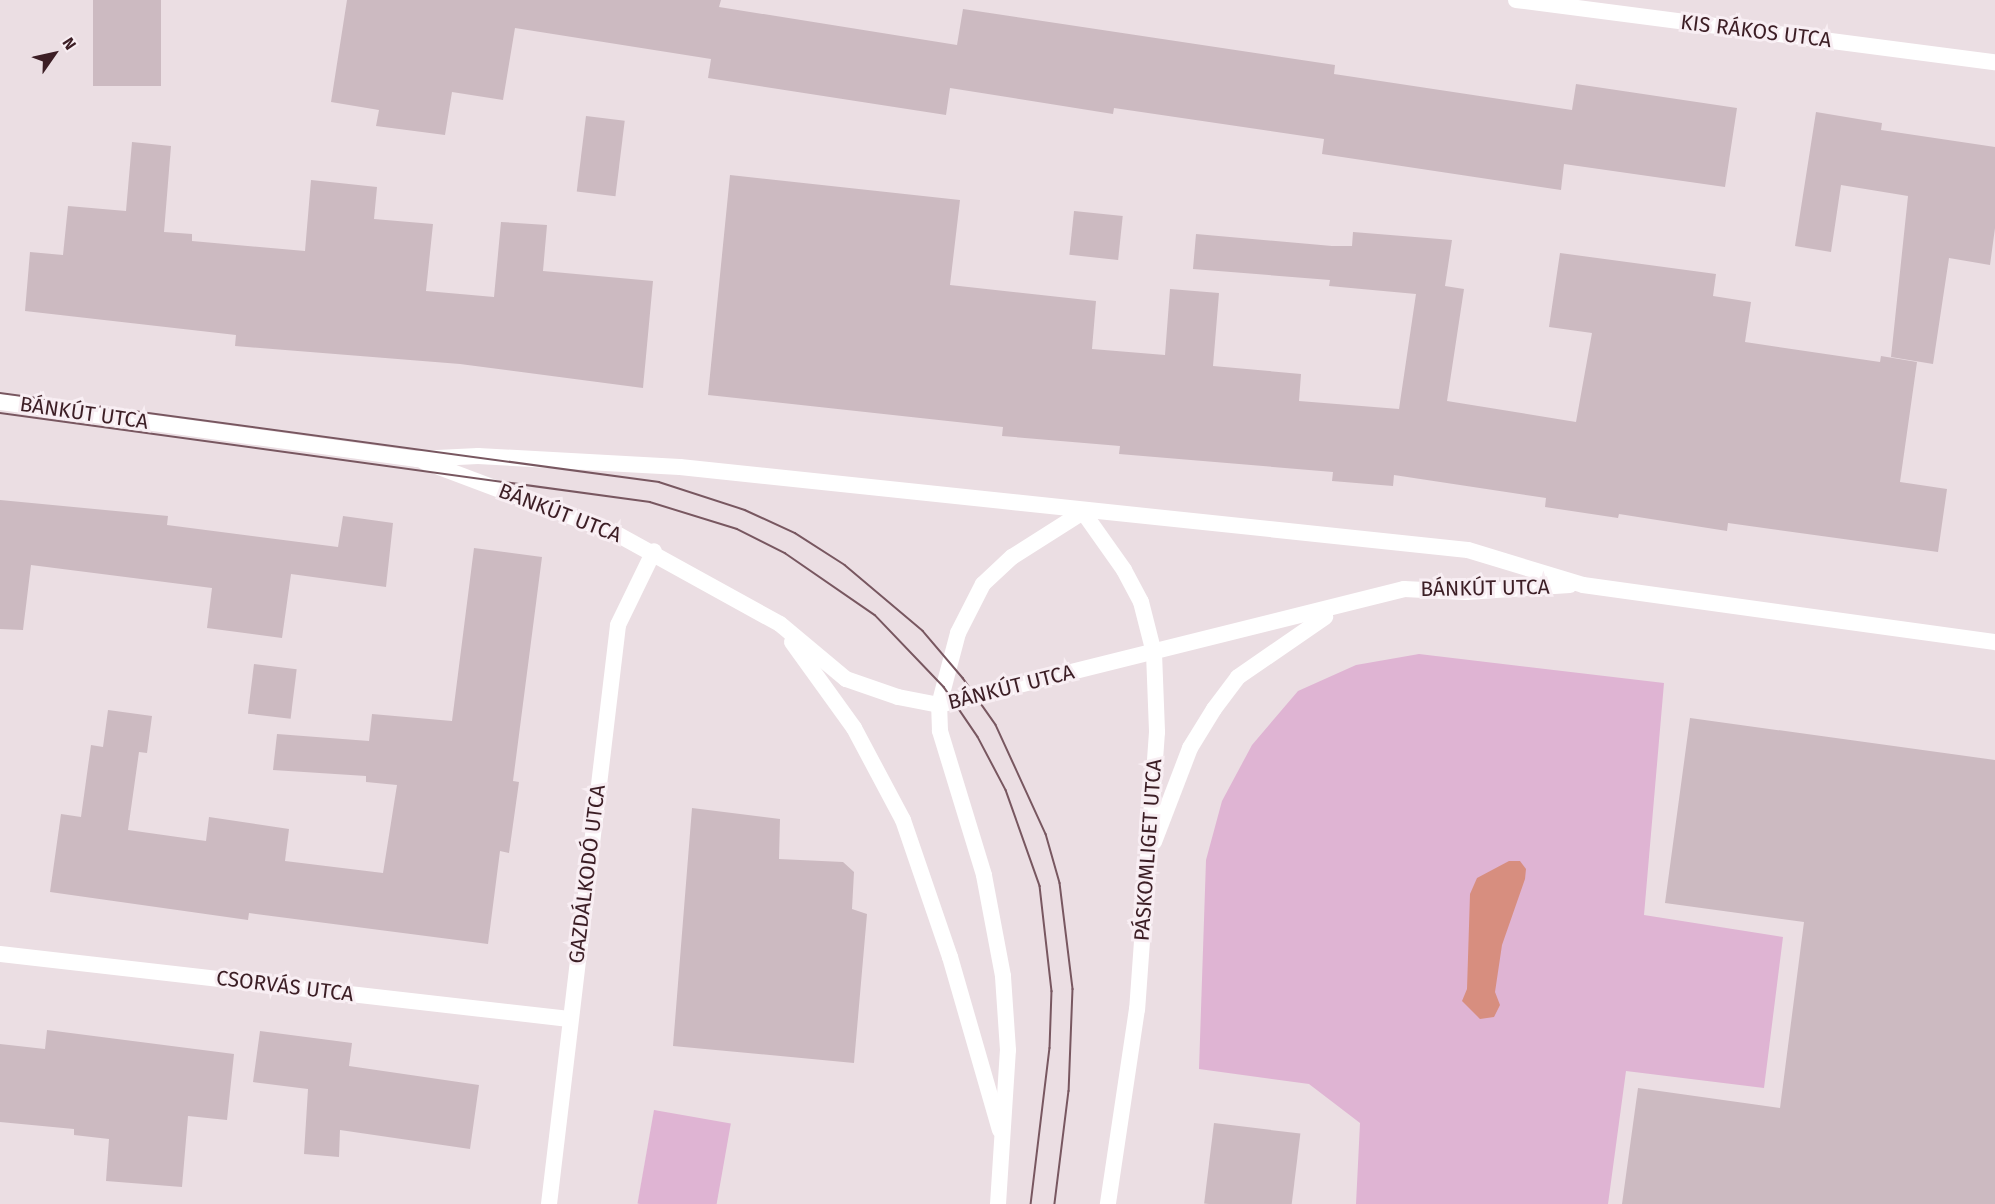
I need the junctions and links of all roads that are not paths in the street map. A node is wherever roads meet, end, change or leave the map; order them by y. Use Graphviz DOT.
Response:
graph roads {
  1 [pos="1516,0"];
  2 [pos="1995,62"];
  3 [pos="0,402"];
  4 [pos="417,459"];
  5 [pos="1083,512"];
  6 [pos="654,551"];
  7 [pos="1583,585"];
  8 [pos="1335,610"];
  9 [pos="780,624"];
  10 [pos="1995,642"];
  11 [pos="1154,653"];
  12 [pos="939,705"];
  13 [pos="1147,860"];
  14 [pos="0,954"];
  15 [pos="570,1019"];
  16 [pos="1004,1146"];
  17 [pos="549,1204"];
  18 [pos="998,1204"];
  19 [pos="1108,1204"];
  1 -- 2 [label="street, KIS RÁKOS UTCA"];
  3 -- 4 [label="street, BÁNKÚT UTCA"];
  4 -- 5 [label="street, BÁNKÚT UTCA"];
  4 -- 6 [label="street, BÁNKÚT UTCA"];
  5 -- 7 [label="street, BÁNKÚT UTCA"];
  5 -- 11 [label="street, PÁSKOMLIGET UTCA"];
  5 -- 12 [label="street"];
  6 -- 9 [label="street, BÁNKÚT UTCA"];
  6 -- 15 [label="street, GAZDÁLKODÓ UTCA"];
  7 -- 8 [label="street, BÁNKÚT UTCA"];
  7 -- 10 [label="street, BÁNKÚT UTCA"];
  8 -- 11 [label="street, BÁNKÚT UTCA"];
  8 -- 13 [label="street"];
  9 -- 12 [label="street, BÁNKÚT UTCA"];
  9 -- 16 [label="street"];
  11 -- 12 [label="street, BÁNKÚT UTCA"];
  11 -- 13 [label="street, PÁSKOMLIGET UTCA"];
  12 -- 16 [label="street"];
  13 -- 19 [label="street, PÁSKOMLIGET UTCA"];
  14 -- 15 [label="street, CSORVÁS UTCA"];
  15 -- 17 [label="street, GAZDÁLKODÓ UTCA"];
  16 -- 18 [label="street"];
}
